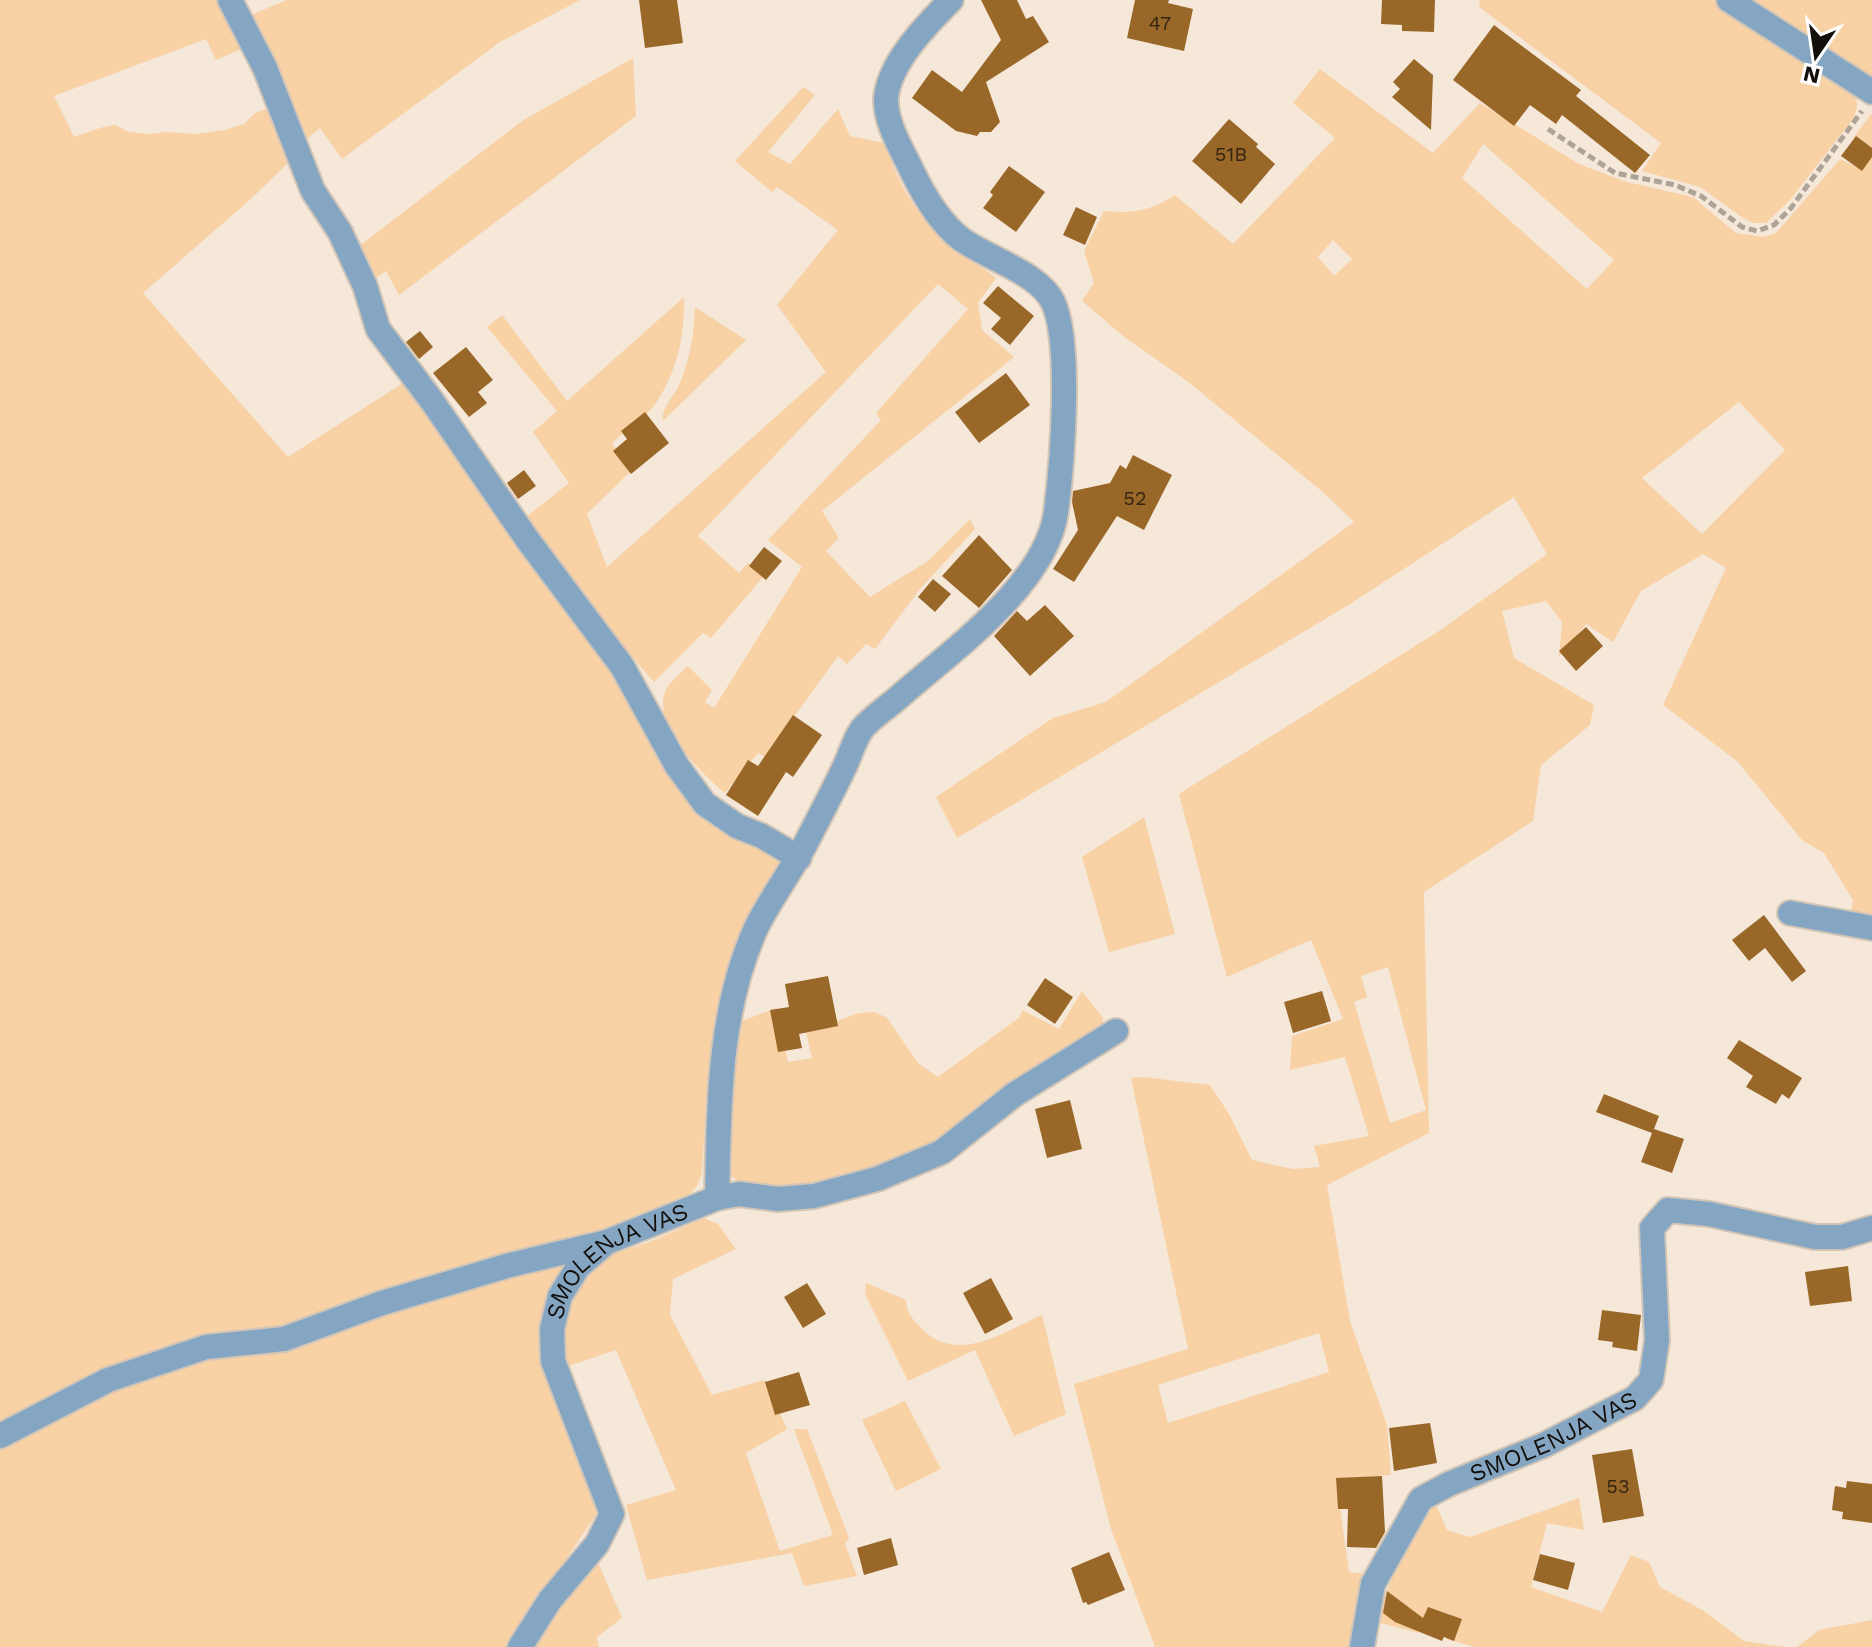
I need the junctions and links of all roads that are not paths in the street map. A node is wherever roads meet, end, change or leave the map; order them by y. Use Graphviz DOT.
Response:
graph roads {
  1 [pos="230,0"];
  2 [pos="951,0"];
  3 [pos="1729,0"];
  4 [pos="1868,99"];
  5 [pos="799,858"];
  6 [pos="1790,913"];
  7 [pos="1872,928"];
  8 [pos="1116,1031"];
  9 [pos="717,1198"];
  10 [pos="1872,1228"];
  11 [pos="607,1242"];
  12 [pos="0,1436"];
  13 [pos="520,1647"];
  14 [pos="1362,1647"];
  1 -- 5 [label="street"];
  2 -- 5 [label="street"];
  3 -- 4 [label="street"];
  5 -- 9 [label="street"];
  6 -- 7 [label="street"];
  8 -- 9 [label="street, SMOLENJA VAS"];
  9 -- 11 [label="street, SMOLENJA VAS"];
  10 -- 14 [label="street, SMOLENJA VAS"];
  11 -- 12 [label="street"];
  11 -- 13 [label="street, SMOLENJA VAS"];
}
